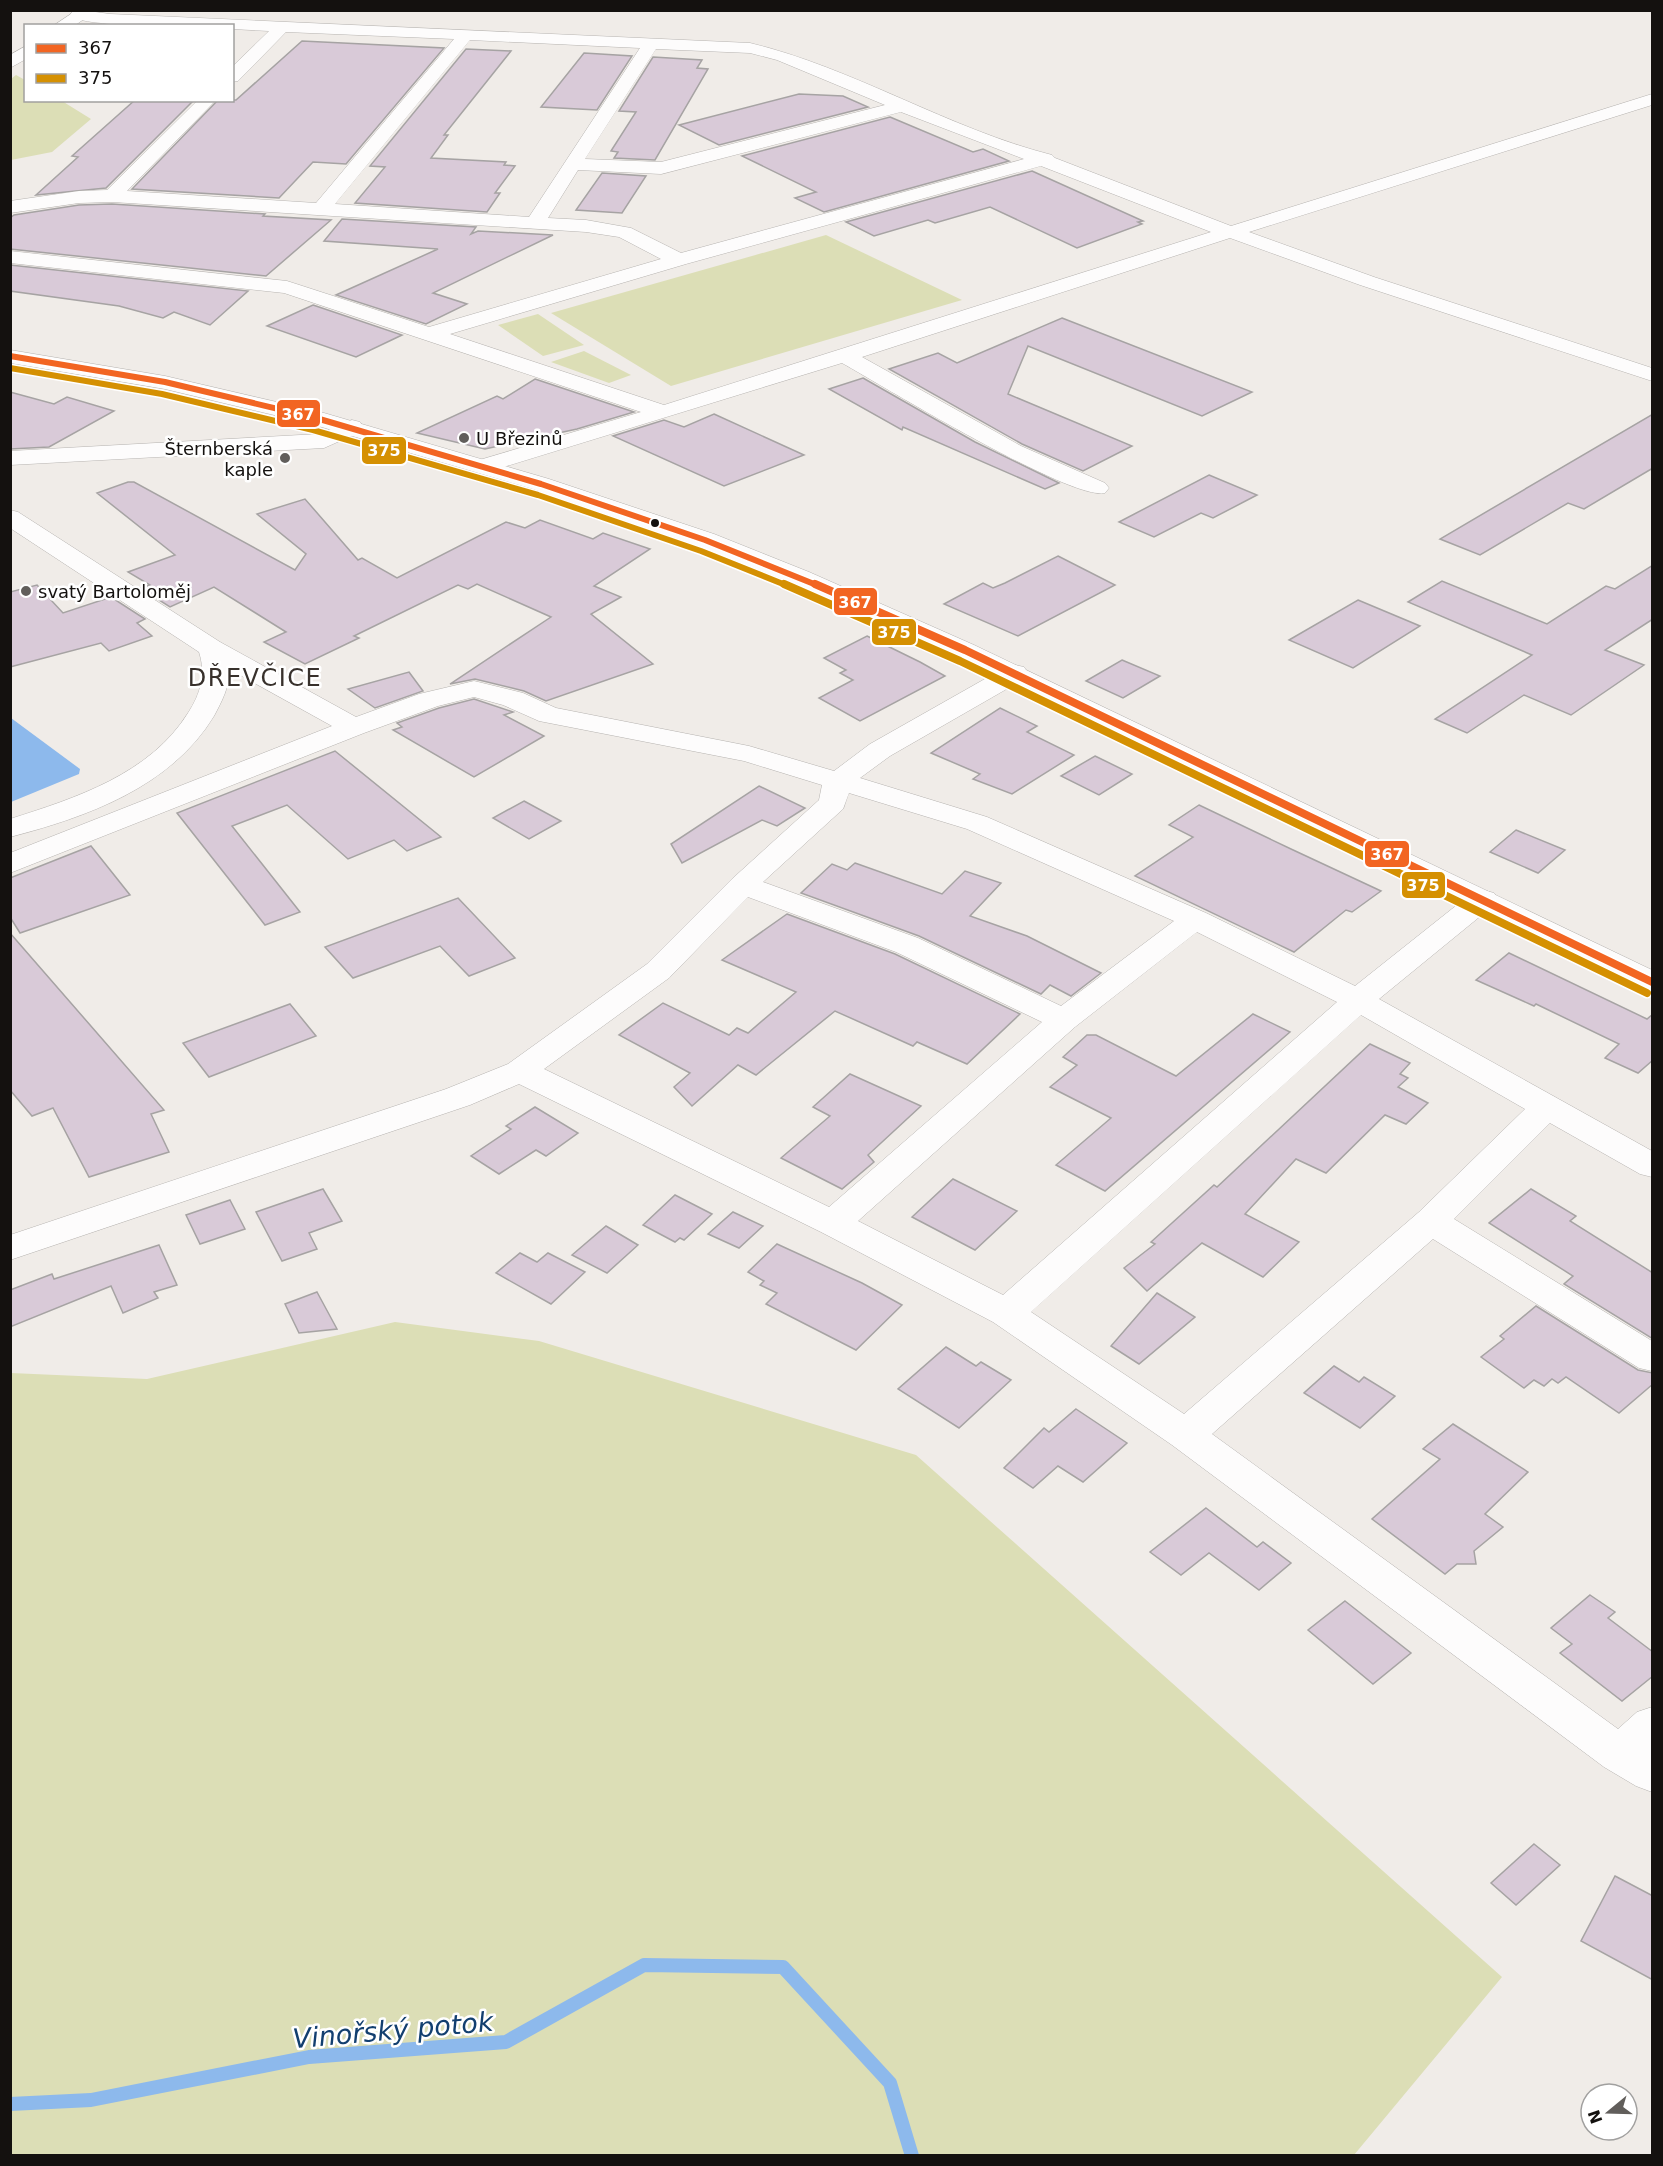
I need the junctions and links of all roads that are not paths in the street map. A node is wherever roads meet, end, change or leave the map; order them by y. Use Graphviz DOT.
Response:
graph roads {
  1 [pos="83,13"];
  2 [pos="64,24"];
  3 [pos="234,24"];
  4 [pos="234,24"];
  5 [pos="283,26"];
  6 [pos="466,35"];
  7 [pos="651,44"];
  8 [pos="24,52"];
  9 [pos="10,63"];
  10 [pos="234,74"];
  11 [pos="1653,99"];
  12 [pos="206,102"];
  13 [pos="902,106"];
  14 [pos="1047,159"];
  15 [pos="574,164"];
  16 [pos="112,196"];
  17 [pos="10,207"];
  18 [pos="322,208"];
  19 [pos="536,221"];
  20 [pos="1230,232"];
  21 [pos="10,257"];
  22 [pos="679,260"];
  23 [pos="429,334"];
  24 [pos="10,356"];
  25 [pos="845,356"];
  26 [pos="1653,375"];
  27 [pos="663,412"];
  28 [pos="352,427"];
  29 [pos="10,458"];
  30 [pos="484,466"];
  31 [pos="1097,488"];
  32 [pos="10,517"];
  33 [pos="211,648"];
  34 [pos="1015,673"];
  35 [pos="354,727"];
  36 [pos="837,782"];
  37 [pos="10,828"];
  38 [pos="10,864"];
  39 [pos="743,885"];
  40 [pos="1483,899"];
  41 [pos="1195,919"];
  42 [pos="1653,982"];
  43 [pos="1358,1000"];
  44 [pos="1064,1020"];
  45 [pos="520,1071"];
  46 [pos="1546,1108"];
  47 [pos="1653,1166"];
  48 [pos="1431,1221"];
  49 [pos="833,1223"];
  50 [pos="10,1248"];
  51 [pos="1006,1313"];
  52 [pos="1653,1358"];
  53 [pos="1186,1435"];
  54 [pos="1653,1725"];
  55 [pos="1636,1763"];
  1 -- 2 [label="street"];
  1 -- 3 [label="street"];
  4 -- 5 [label="street"];
  5 -- 6 [label="street"];
  5 -- 10 [label="street"];
  6 -- 7 [label="street"];
  6 -- 18 [label="street"];
  7 -- 13 [label="street"];
  7 -- 15 [label="street"];
  8 -- 9 [label="street"];
  11 -- 20 [label="street"];
  12 -- 16 [label="street"];
  13 -- 14 [label="street"];
  13 -- 15 [label="street"];
  14 -- 20 [label="street"];
  14 -- 22 [label="street"];
  15 -- 19 [label="street"];
  16 -- 17 [label="street"];
  16 -- 18 [label="street"];
  18 -- 19 [label="street"];
  19 -- 22 [label="street"];
  20 -- 25 [label="street"];
  20 -- 26 [label="street"];
  21 -- 23 [label="street"];
  22 -- 23 [label="street"];
  23 -- 27 [label="street"];
  24 -- 28 [label="street"];
  25 -- 27 [label="street"];
  25 -- 31 [label="street"];
  27 -- 30 [label="street"];
  28 -- 29 [label="street"];
  28 -- 30 [label="street"];
  30 -- 34 [label="street"];
  32 -- 33 [label="street"];
  33 -- 35 [label="street"];
  33 -- 37 [label="street"];
  34 -- 36 [label="street"];
  34 -- 40 [label="street"];
  35 -- 36 [label="street"];
  35 -- 38 [label="street"];
  36 -- 39 [label="street"];
  36 -- 41 [label="street"];
  39 -- 44 [label="street"];
  39 -- 45 [label="street"];
  40 -- 42 [label="street"];
  40 -- 43 [label="street"];
  41 -- 43 [label="street"];
  41 -- 44 [label="street"];
  43 -- 46 [label="street"];
  43 -- 51 [label="street"];
  44 -- 49 [label="street"];
  45 -- 49 [label="street"];
  45 -- 50 [label="street"];
  46 -- 47 [label="street"];
  46 -- 48 [label="street"];
  48 -- 52 [label="street"];
  48 -- 53 [label="street"];
  49 -- 51 [label="street"];
  51 -- 53 [label="street"];
  53 -- 55 [label="street"];
  54 -- 55 [label="street"];
}
